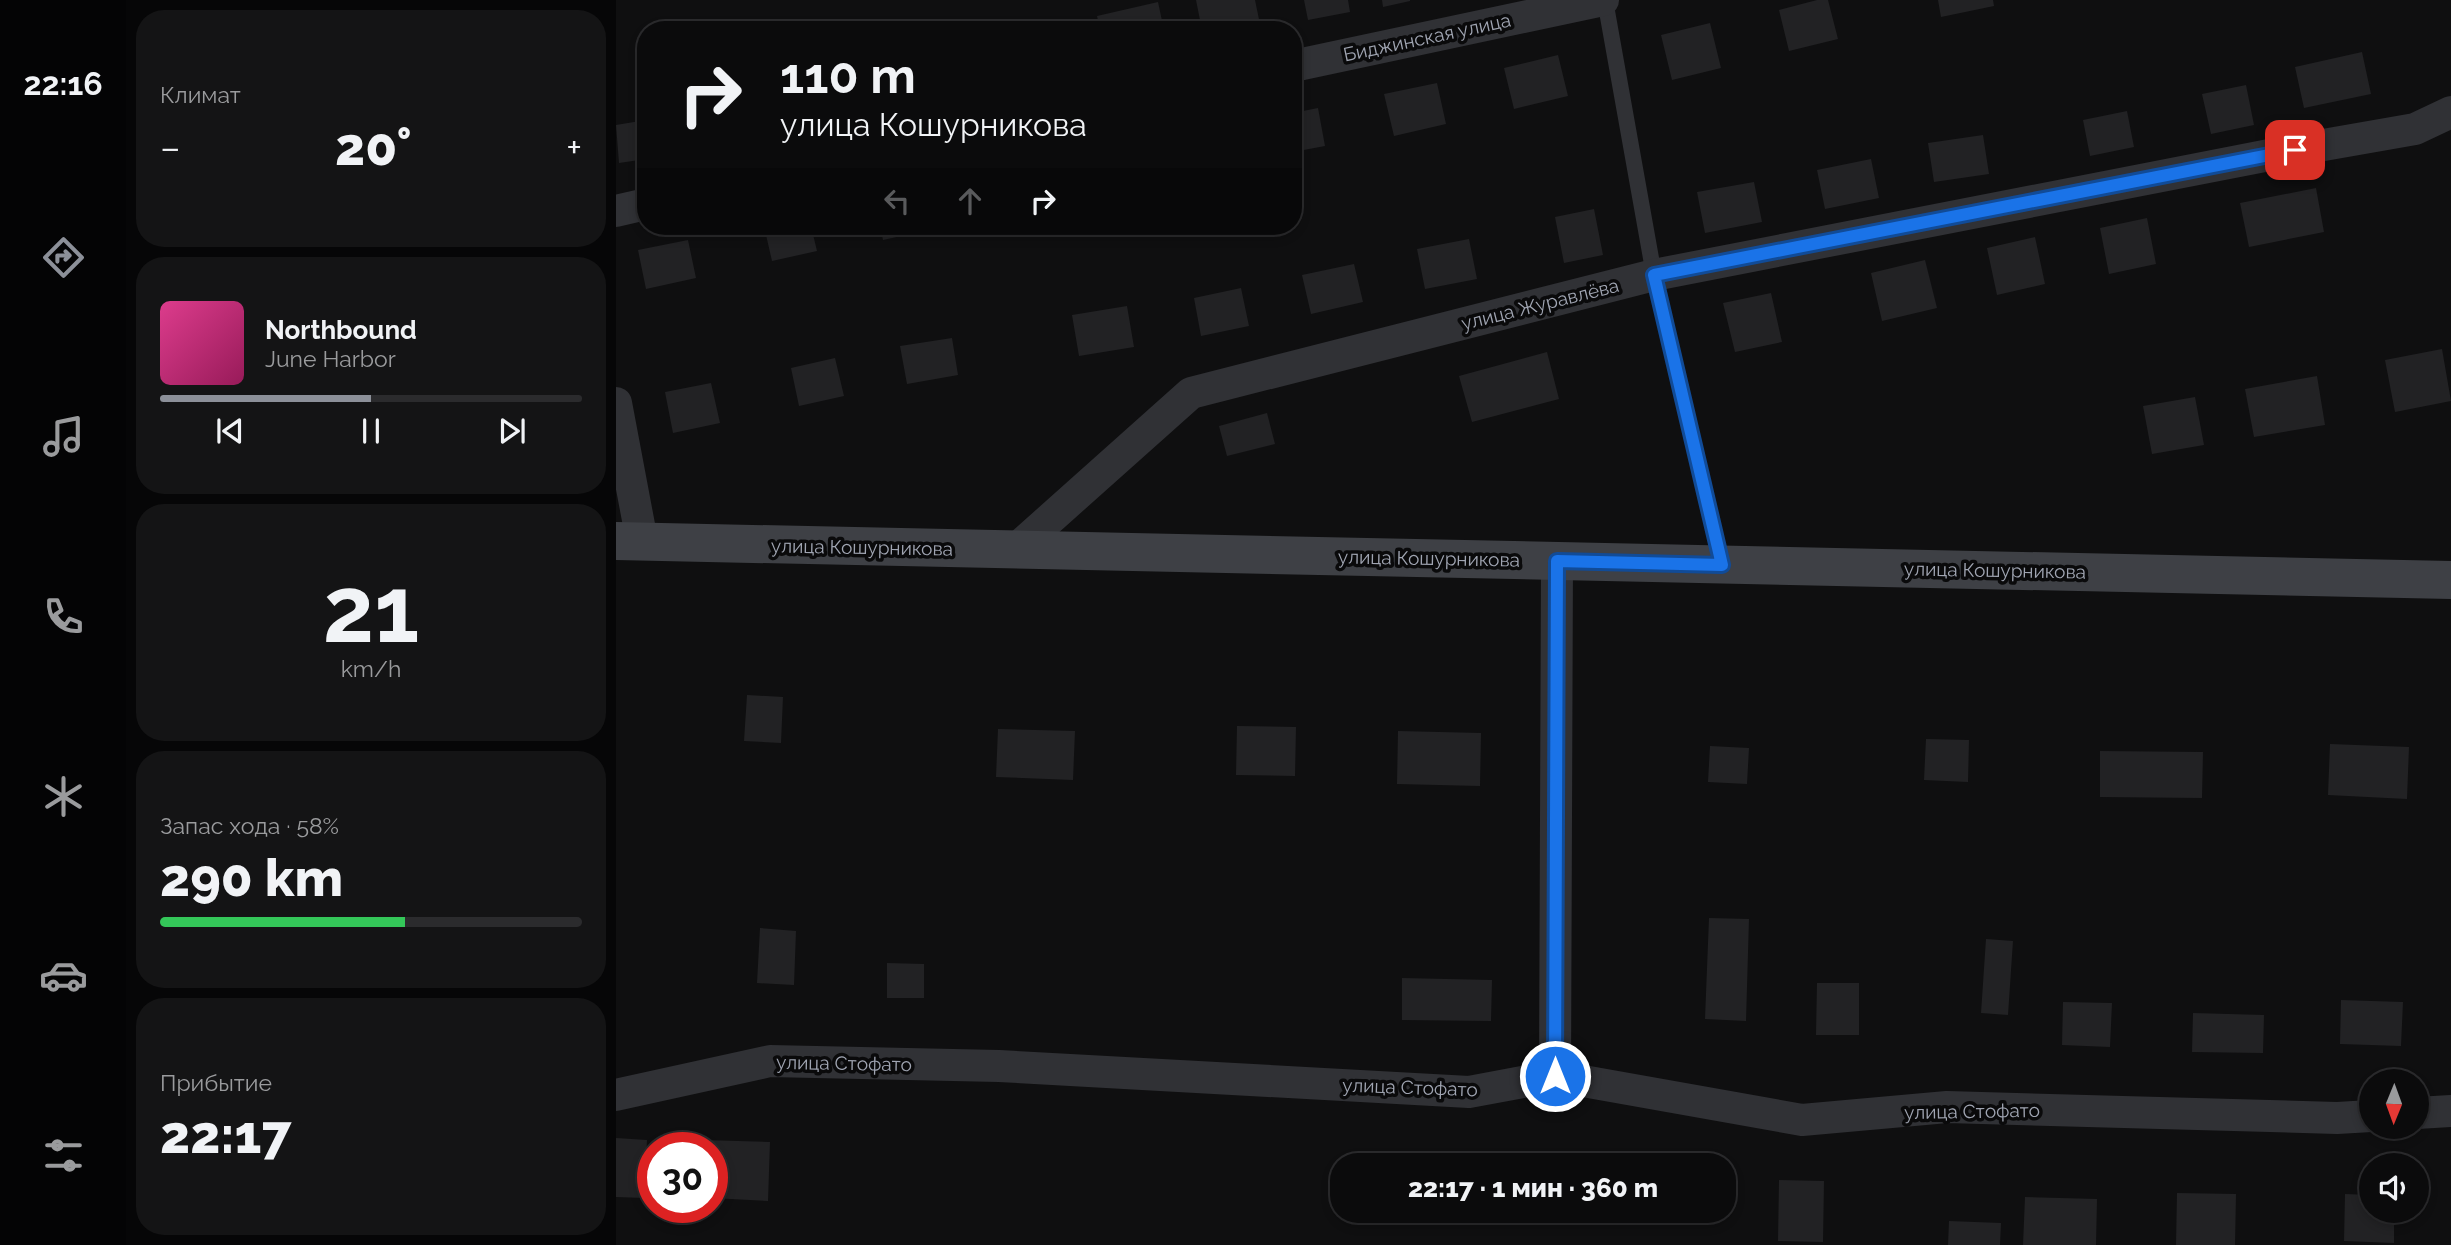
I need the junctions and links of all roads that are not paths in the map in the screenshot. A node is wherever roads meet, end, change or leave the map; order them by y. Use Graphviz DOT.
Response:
graph roads {
  1 [pos="1604,0"];
  2 [pos="1302,64"];
  3 [pos="2451,112"];
  4 [pos="637,206"];
  5 [pos="616,211"];
  6 [pos="1654,275"];
  7 [pos="616,403"];
  8 [pos="629,541"];
  9 [pos="1014,551"];
  10 [pos="1557,561"];
  11 [pos="1722,565"];
  12 [pos="2451,580"];
  13 [pos="1555,1076"];
  14 [pos="616,1095"];
  15 [pos="2451,1111"];
  16 [pos="2429,1112"];
  17 [pos="2359,1117"];
  1 -- 2 [label="street, Биджинская улица"];
  1 -- 6 [label="lane"];
  3 -- 6 [label="street, улица Журавлёва"];
  4 -- 5 [label="street"];
  6 -- 9 [label="street, улица Журавлёва"];
  6 -- 11 [label="lane"];
  7 -- 8 [label="street"];
  8 -- 9 [label="main road, улица Кошурникова"];
  9 -- 10 [label="main road, улица Кошурникова"];
  10 -- 11 [label="main road, улица Кошурникова"];
  10 -- 13 [label="street"];
  11 -- 12 [label="main road, улица Кошурникова"];
  13 -- 14 [label="street, улица Стофато"];
  13 -- 17 [label="street, улица Стофато"];
  15 -- 16 [label="street"];
}
